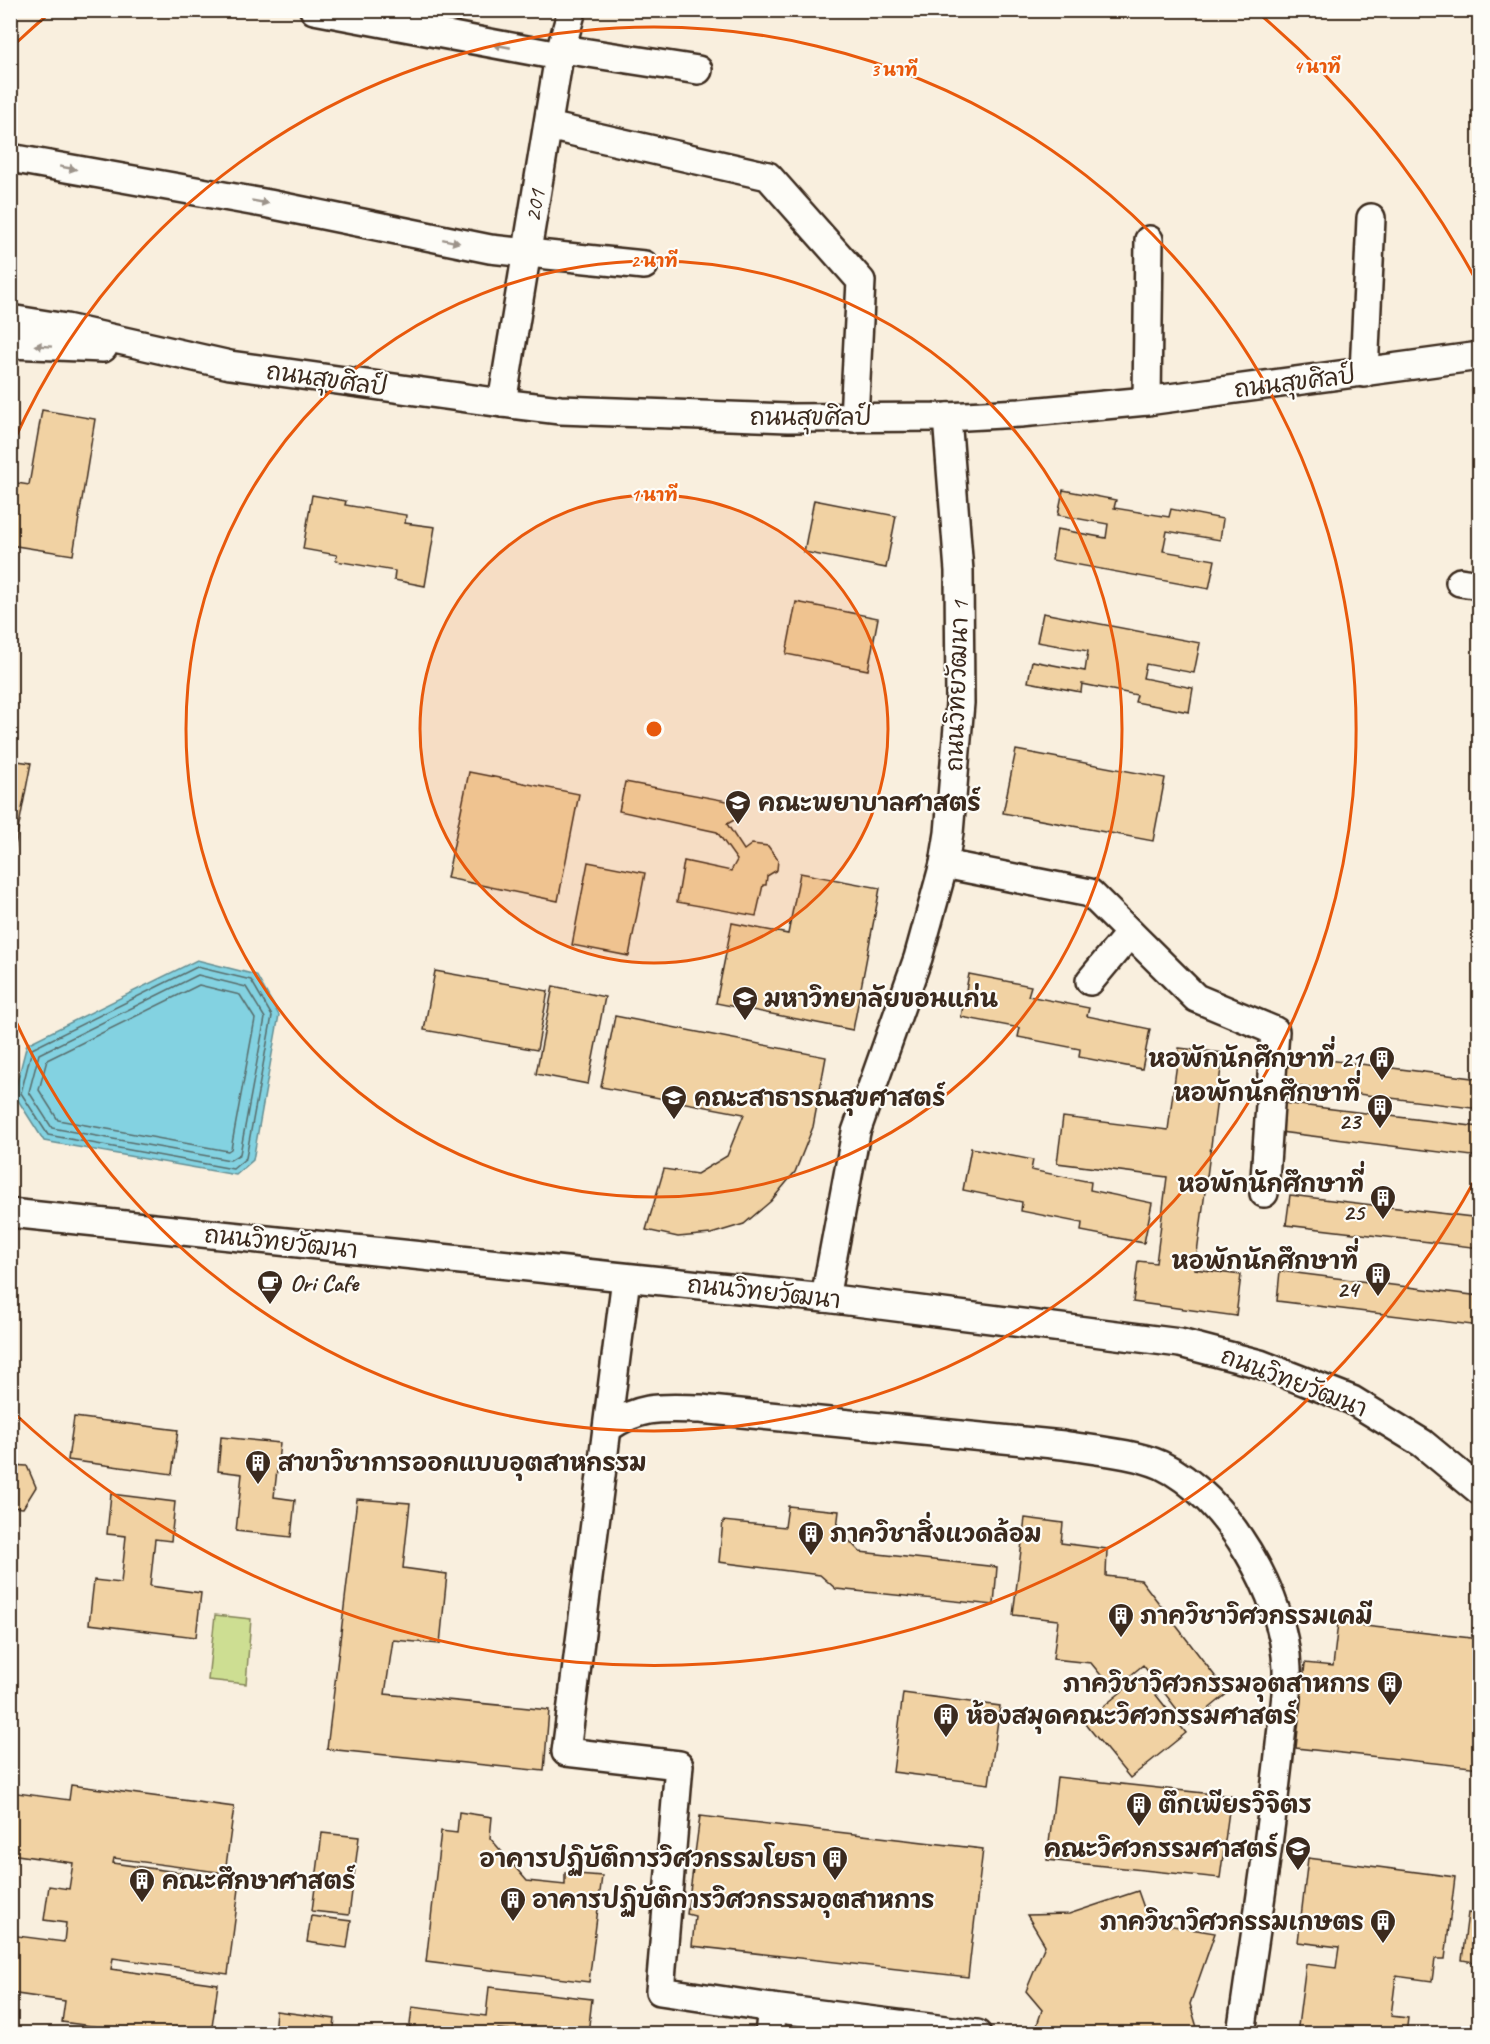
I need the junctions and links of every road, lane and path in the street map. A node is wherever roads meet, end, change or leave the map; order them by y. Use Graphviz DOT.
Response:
graph roads {
  1 [pos="314,10"];
  2 [pos="572,10"];
  3 [pos="561,53"];
  4 [pos="698,70"];
  5 [pos="548,126"];
  6 [pos="10,158"];
  7 [pos="1371,218"];
  8 [pos="1149,240"];
  9 [pos="526,252"];
  10 [pos="644,265"];
  11 [pos="10,319"];
  12 [pos="10,344"];
  13 [pos="143,348"];
  14 [pos="1479,356"];
  15 [pos="1364,373"];
  16 [pos="1147,401"];
  17 [pos="502,403"];
  18 [pos="946,417"];
  19 [pos="854,418"];
  20 [pos="944,864"];
  21 [pos="1130,933"];
  22 [pos="1090,981"];
  23 [pos="1264,1193"];
  24 [pos="10,1213"];
  25 [pos="626,1278"];
  26 [pos="825,1298"];
  27 [pos="609,1427"];
  28 [pos="1479,1491"];
  29 [pos="770,2021"];
  30 [pos="977,2034"];
  31 [pos="1241,2034"];
  3 -- 1 [label="street, one-way"];
  2 -- 3 [label="street, 201"];
  3 -- 4 [label="street"];
  3 -- 5 [label="street, 201"];
  5 -- 9 [label="street, 201"];
  5 -- 19 [label="street"];
  6 -- 9 [label="street, one-way"];
  7 -- 15 [label="street"];
  8 -- 16 [label="street"];
  9 -- 10 [label="street"];
  9 -- 17 [label="street, 201"];
  11 -- 13 [label="street"];
  13 -- 12 [label="street, one-way"];
  13 -- 17 [label="street, ถนนสุขศิลป์"];
  14 -- 15 [label="street, ถนนสุขศิลป์"];
  15 -- 16 [label="street, ถนนสุขศิลป์"];
  16 -- 18 [label="street, ถนนสุขศิลป์"];
  17 -- 19 [label="street, ถนนสุขศิลป์"];
  18 -- 19 [label="street, ถนนสุขศิลป์"];
  18 -- 20 [label="street, ถนนวิทยวัฒนา 1"];
  20 -- 21 [label="street"];
  20 -- 26 [label="street, ถนนวิทยวัฒนา 1"];
  21 -- 22 [label="street"];
  21 -- 23 [label="street"];
  24 -- 25 [label="street, ถนนวิทยวัฒนา"];
  25 -- 26 [label="street, ถนนวิทยวัฒนา"];
  25 -- 27 [label="street"];
  26 -- 28 [label="street, ถนนวิทยวัฒนา"];
  27 -- 29 [label="street"];
  27 -- 31 [label="street"];
  29 -- 30 [label="street"];
}
